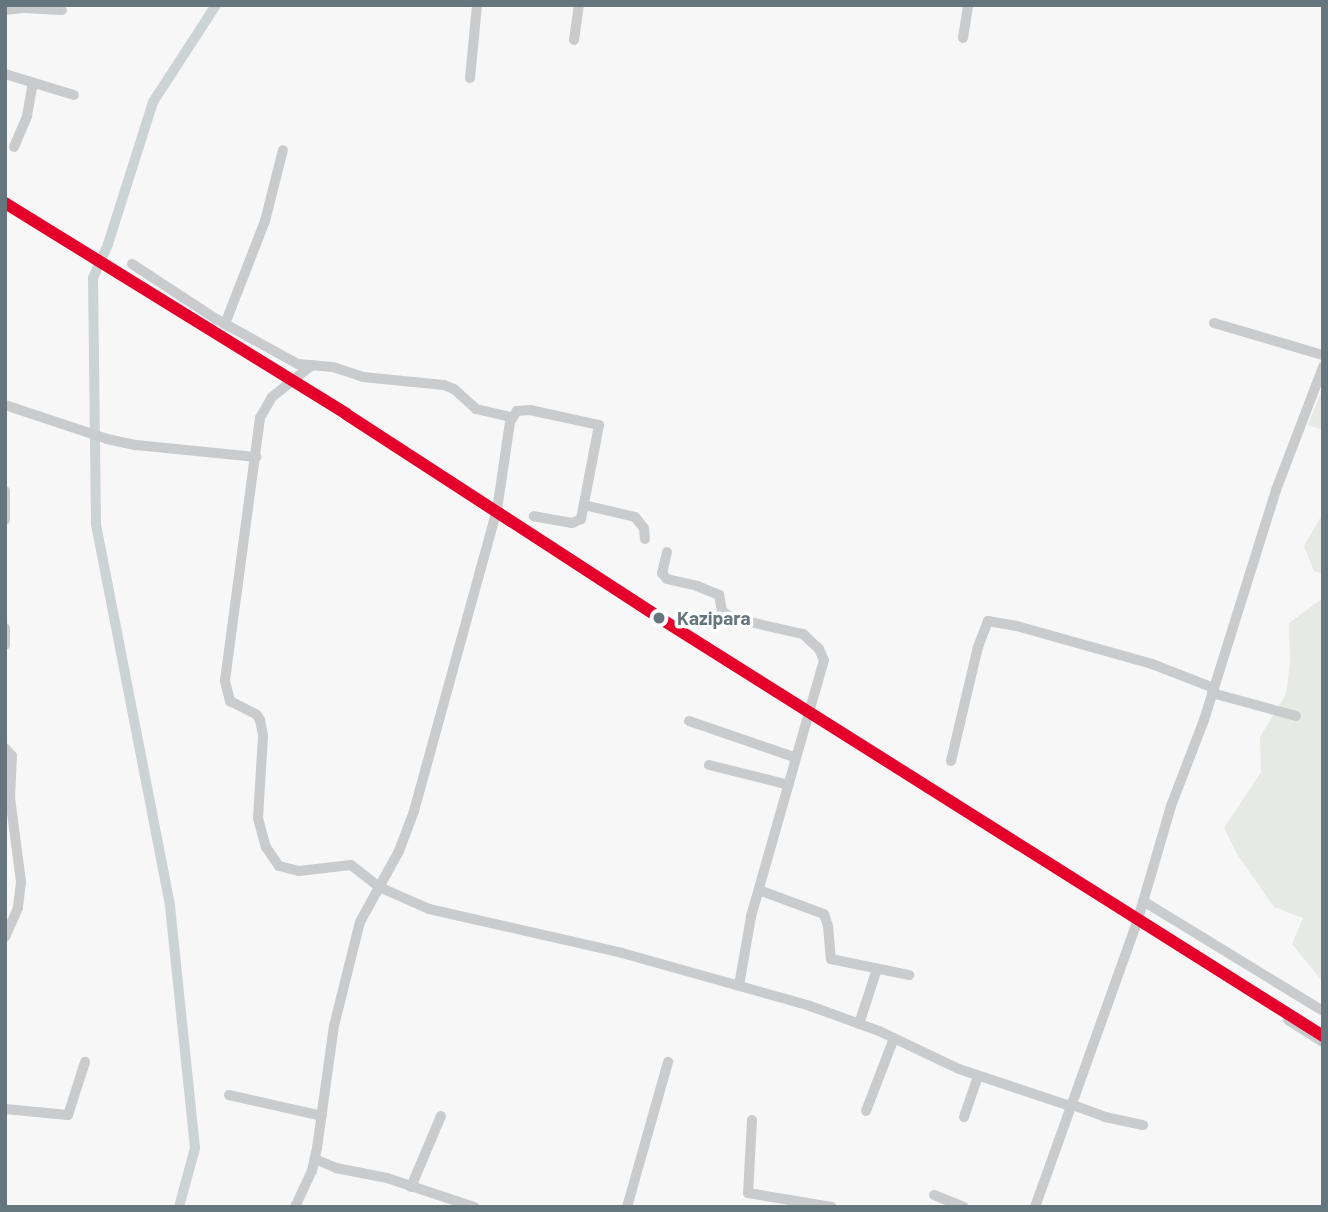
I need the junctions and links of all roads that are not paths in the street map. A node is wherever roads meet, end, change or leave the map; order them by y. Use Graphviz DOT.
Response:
graph roads {
  1 [pos="477,5"];
  2 [pos="579,5"];
  3 [pos="968,5"];
  4 [pos="5,10"];
  5 [pos="62,10"];
  6 [pos="963,38"];
  7 [pos="574,40"];
  8 [pos="5,74"];
  9 [pos="470,78"];
  10 [pos="33,83"];
  11 [pos="74,95"];
  12 [pos="14,147"];
  13 [pos="283,150"];
  14 [pos="132,264"];
  15 [pos="1214,323"];
  16 [pos="225,324"];
  17 [pos="1323,355"];
  18 [pos="312,365"];
  19 [pos="1323,367"];
  20 [pos="5,405"];
  21 [pos="512,417"];
  22 [pos="256,457"];
  23 [pos="5,491"];
  24 [pos="584,505"];
  25 [pos="534,516"];
  26 [pos="5,520"];
  27 [pos="645,539"];
  28 [pos="667,552"];
  29 [pos="5,628"];
  30 [pos="5,645"];
  31 [pos="1213,691"];
  32 [pos="1296,716"];
  33 [pos="689,721"];
  34 [pos="5,748"];
  35 [pos="794,757"];
  36 [pos="951,761"];
  37 [pos="709,765"];
  38 [pos="789,785"];
  39 [pos="379,887"];
  40 [pos="759,890"];
  41 [pos="1143,901"];
  42 [pos="5,937"];
  43 [pos="877,968"];
  44 [pos="909,975"];
  45 [pos="739,986"];
  46 [pos="1323,1011"];
  47 [pos="1287,1020"];
  48 [pos="859,1024"];
  49 [pos="894,1038"];
  50 [pos="1323,1042"];
  51 [pos="85,1062"];
  52 [pos="668,1062"];
  53 [pos="978,1076"];
  54 [pos="229,1095"];
  55 [pos="1070,1105"];
  56 [pos="5,1108"];
  57 [pos="866,1111"];
  58 [pos="322,1116"];
  59 [pos="441,1116"];
  60 [pos="964,1117"];
  61 [pos="752,1120"];
  62 [pos="1143,1125"];
  63 [pos="315,1160"];
  64 [pos="411,1187"];
  65 [pos="934,1195"];
  66 [pos="814,1205"];
  67 [pos="295,1207"];
  68 [pos="474,1207"];
  69 [pos="627,1207"];
  70 [pos="832,1207"];
  71 [pos="964,1207"];
  72 [pos="1035,1207"];
  1 -- 9 [label="street"];
  2 -- 7 [label="street"];
  3 -- 6 [label="street"];
  4 -- 5 [label="street"];
  8 -- 10 [label="street"];
  10 -- 11 [label="street"];
  10 -- 12 [label="street"];
  13 -- 16 [label="street"];
  14 -- 16 [label="street"];
  15 -- 17 [label="street"];
  16 -- 18 [label="street"];
  18 -- 21 [label="street"];
  18 -- 22 [label="street"];
  19 -- 31 [label="street"];
  20 -- 22 [label="street"];
  21 -- 24 [label="street"];
  21 -- 39 [label="street"];
  22 -- 39 [label="street"];
  23 -- 26 [label="street"];
  24 -- 25 [label="street"];
  24 -- 27 [label="street"];
  28 -- 35 [label="street"];
  29 -- 30 [label="street"];
  31 -- 32 [label="street"];
  31 -- 36 [label="street"];
  31 -- 41 [label="street"];
  33 -- 35 [label="street"];
  34 -- 42 [label="street"];
  35 -- 38 [label="street"];
  37 -- 38 [label="street"];
  38 -- 40 [label="street"];
  39 -- 45 [label="street"];
  39 -- 58 [label="street"];
  40 -- 43 [label="street"];
  40 -- 45 [label="street"];
  41 -- 46 [label="street"];
  41 -- 55 [label="street"];
  43 -- 44 [label="street"];
  43 -- 48 [label="street"];
  45 -- 48 [label="street"];
  47 -- 50 [label="street"];
  48 -- 49 [label="street"];
  49 -- 53 [label="street"];
  49 -- 57 [label="street"];
  51 -- 56 [label="street"];
  52 -- 69 [label="street"];
  53 -- 55 [label="street"];
  53 -- 60 [label="street"];
  54 -- 58 [label="street"];
  55 -- 62 [label="street"];
  55 -- 72 [label="street"];
  58 -- 63 [label="street"];
  59 -- 64 [label="street"];
  61 -- 66 [label="street"];
  63 -- 64 [label="street"];
  63 -- 67 [label="street"];
  64 -- 68 [label="street"];
  65 -- 71 [label="street"];
  66 -- 70 [label="street"];
}
